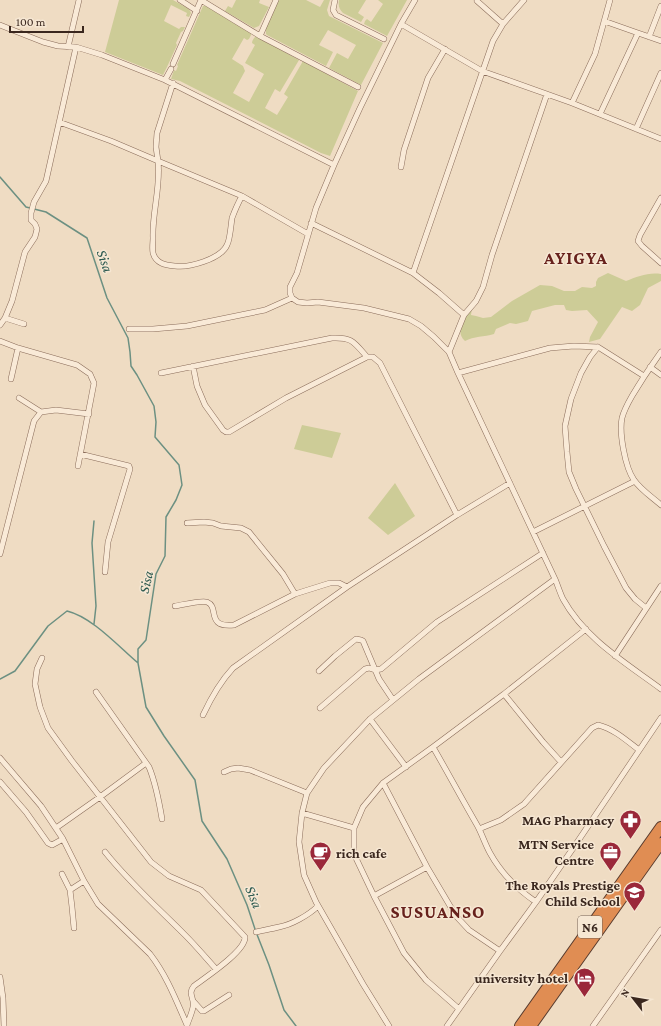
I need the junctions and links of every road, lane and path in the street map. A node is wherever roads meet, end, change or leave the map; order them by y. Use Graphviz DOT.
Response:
graph roads {
  1 [pos="79,0"];
  2 [pos="180,0"];
  3 [pos="276,0"];
  4 [pos="335,0"];
  5 [pos="415,0"];
  6 [pos="477,0"];
  7 [pos="524,0"];
  8 [pos="610,0"];
  9 [pos="211,2"];
  10 [pos="661,6"];
  11 [pos="197,11"];
  12 [pos="604,21"];
  13 [pos="400,24"];
  14 [pos="503,24"];
  15 [pos="0,25"];
  16 [pos="638,33"];
  17 [pos="260,36"];
  18 [pos="649,37"];
  19 [pos="384,39"];
  20 [pos="661,41"];
  21 [pos="68,47"];
  22 [pos="76,47"];
  23 [pos="445,49"];
  24 [pos="482,72"];
  25 [pos="661,73"];
  26 [pos="165,80"];
  27 [pos="173,84"];
  28 [pos="358,87"];
  29 [pos="547,94"];
  30 [pos="572,103"];
  31 [pos="600,114"];
  32 [pos="59,122"];
  33 [pos="636,128"];
  34 [pos="661,139"];
  35 [pos="158,161"];
  36 [pos="334,165"];
  37 [pos="401,168"];
  38 [pos="242,196"];
  39 [pos="661,198"];
  40 [pos="311,223"];
  41 [pos="308,234"];
  42 [pos="661,263"];
  43 [pos="413,273"];
  44 [pos="292,298"];
  45 [pos="464,315"];
  46 [pos="5,318"];
  47 [pos="0,324"];
  48 [pos="24,324"];
  49 [pos="129,329"];
  50 [pos="0,341"];
  51 [pos="598,347"];
  52 [pos="18,348"];
  53 [pos="449,352"];
  54 [pos="661,352"];
  55 [pos="367,357"];
  56 [pos="193,366"];
  57 [pos="650,367"];
  58 [pos="161,373"];
  59 [pos="458,373"];
  60 [pos="661,375"];
  61 [pos="644,376"];
  62 [pos="11,379"];
  63 [pos="19,398"];
  64 [pos="41,412"];
  65 [pos="89,414"];
  66 [pos="80,454"];
  67 [pos="78,466"];
  68 [pos="635,481"];
  69 [pos="510,483"];
  70 [pos="661,505"];
  71 [pos="585,506"];
  72 [pos="457,515"];
  73 [pos="187,523"];
  74 [pos="533,532"];
  75 [pos="543,553"];
  76 [pos="0,554"];
  77 [pos="105,572"];
  78 [pos="555,579"];
  79 [pos="661,586"];
  80 [pos="347,587"];
  81 [pos="295,594"];
  82 [pos="175,606"];
  83 [pos="646,608"];
  84 [pos="586,629"];
  85 [pos="615,656"];
  86 [pos="42,658"];
  87 [pos="375,670"];
  88 [pos="319,671"];
  89 [pos="661,689"];
  90 [pos="96,692"];
  91 [pos="504,694"];
  92 [pos="393,700"];
  93 [pos="320,708"];
  94 [pos="203,715"];
  95 [pos="661,718"];
  96 [pos="370,719"];
  97 [pos="433,748"];
  98 [pos="639,750"];
  99 [pos="0,758"];
  100 [pos="561,762"];
  101 [pos="146,763"];
  102 [pos="406,767"];
  103 [pos="224,772"];
  104 [pos="0,782"];
  105 [pos="383,783"];
  106 [pos="307,794"];
  107 [pos="100,797"];
  108 [pos="302,813"];
  109 [pos="162,819"];
  110 [pos="661,827"];
  111 [pos="56,828"];
  112 [pos="354,828"];
  113 [pos="479,829"];
  114 [pos="63,839"];
  115 [pos="661,843"];
  116 [pos="105,852"];
  117 [pos="427,867"];
  118 [pos="62,874"];
  119 [pos="84,881"];
  120 [pos="70,890"];
  121 [pos="374,896"];
  122 [pos="536,902"];
  123 [pos="318,906"];
  124 [pos="74,928"];
  125 [pos="661,930"];
  126 [pos="256,932"];
  127 [pos="500,950"];
  128 [pos="216,969"];
  129 [pos="0,977"];
  130 [pos="229,996"];
  131 [pos="194,1002"];
  132 [pos="459,1009"];
  133 [pos="4,1026"];
  134 [pos="187,1026"];
  135 [pos="389,1026"];
  136 [pos="447,1026"];
  137 [pos="520,1026"];
  138 [pos="531,1026"];
  139 [pos="593,1026"];
  1 -- 21 [label="street"];
  2 -- 11 [label="street"];
  3 -- 17 [label="street"];
  4 -- 19 [label="street"];
  5 -- 13 [label="street"];
  6 -- 14 [label="street"];
  7 -- 14 [label="street"];
  8 -- 12 [label="street"];
  9 -- 11 [label="street"];
  9 -- 17 [label="street"];
  10 -- 18 [label="street"];
  11 -- 26 [label="street"];
  12 -- 16 [label="street"];
  12 -- 30 [label="street"];
  13 -- 23 [label="street"];
  13 -- 36 [label="street"];
  14 -- 24 [label="street"];
  15 -- 21 [label="street"];
  16 -- 18 [label="street"];
  16 -- 31 [label="street"];
  17 -- 28 [label="street"];
  18 -- 20 [label="street"];
  21 -- 22 [label="street"];
  22 -- 26 [label="street"];
  22 -- 32 [label="street"];
  23 -- 24 [label="street"];
  23 -- 37 [label="street"];
  24 -- 29 [label="street"];
  24 -- 43 [label="street"];
  25 -- 33 [label="street"];
  26 -- 27 [label="street"];
  27 -- 35 [label="street"];
  27 -- 36 [label="street"];
  29 -- 30 [label="street"];
  29 -- 45 [label="street"];
  30 -- 31 [label="street"];
  31 -- 33 [label="street"];
  32 -- 35 [label="street"];
  32 -- 46 [label="street"];
  33 -- 34 [label="street"];
  35 -- 38 [label="street"];
  35 -- 38 [label="street"];
  36 -- 40 [label="street"];
  38 -- 41 [label="street"];
  39 -- 42 [label="street"];
  40 -- 41 [label="street"];
  40 -- 43 [label="street"];
  41 -- 44 [label="street"];
  43 -- 45 [label="street"];
  44 -- 49 [label="street"];
  44 -- 53 [label="street"];
  45 -- 53 [label="street"];
  46 -- 47 [label="street"];
  46 -- 48 [label="street"];
  50 -- 52 [label="street"];
  51 -- 59 [label="street"];
  51 -- 61 [label="street"];
  51 -- 71 [label="street"];
  52 -- 62 [label="street"];
  52 -- 65 [label="street"];
  53 -- 59 [label="street"];
  54 -- 57 [label="street"];
  55 -- 56 [label="street"];
  55 -- 56 [label="street"];
  55 -- 72 [label="street"];
  56 -- 58 [label="street"];
  57 -- 60 [label="street"];
  57 -- 61 [label="street"];
  59 -- 69 [label="street"];
  61 -- 68 [label="street"];
  63 -- 64 [label="street"];
  64 -- 65 [label="street"];
  64 -- 76 [label="street"];
  65 -- 66 [label="street"];
  66 -- 67 [label="street"];
  66 -- 77 [label="street"];
  68 -- 70 [label="street"];
  68 -- 71 [label="street"];
  69 -- 72 [label="street"];
  69 -- 74 [label="street"];
  71 -- 74 [label="street"];
  71 -- 83 [label="street"];
  72 -- 80 [label="street"];
  73 -- 81 [label="street"];
  74 -- 75 [label="street"];
  75 -- 78 [label="street"];
  75 -- 87 [label="street"];
  78 -- 84 [label="street"];
  78 -- 92 [label="street"];
  79 -- 83 [label="street"];
  80 -- 81 [label="street"];
  80 -- 94 [label="street"];
  81 -- 82 [label="street"];
  83 -- 85 [label="street"];
  84 -- 85 [label="street"];
  84 -- 91 [label="street"];
  85 -- 89 [label="street"];
  86 -- 107 [label="street"];
  87 -- 88 [label="street"];
  87 -- 92 [label="street"];
  87 -- 93 [label="street"];
  90 -- 101 [label="street"];
  91 -- 97 [label="street"];
  91 -- 100 [label="street"];
  92 -- 96 [label="street"];
  95 -- 98 [label="street"];
  96 -- 102 [label="street"];
  96 -- 106 [label="street"];
  97 -- 102 [label="street"];
  97 -- 113 [label="street"];
  98 -- 100 [label="street"];
  98 -- 122 [label="street"];
  99 -- 111 [label="street"];
  100 -- 113 [label="street"];
  101 -- 107 [label="street"];
  101 -- 109 [label="street"];
  102 -- 105 [label="street"];
  103 -- 106 [label="street"];
  104 -- 114 [label="street"];
  105 -- 112 [label="street"];
  105 -- 117 [label="street"];
  106 -- 108 [label="street"];
  107 -- 111 [label="street"];
  107 -- 128 [label="street"];
  108 -- 112 [label="street"];
  108 -- 123 [label="street"];
  110 -- 137 [label="highway, N6"];
  111 -- 114 [label="street"];
  112 -- 121 [label="street"];
  113 -- 122 [label="street"];
  114 -- 119 [label="street"];
  115 -- 138 [label="highway, N6"];
  116 -- 128 [label="street"];
  117 -- 121 [label="street"];
  117 -- 127 [label="street"];
  118 -- 120 [label="street"];
  119 -- 120 [label="street"];
  119 -- 134 [label="street"];
  120 -- 124 [label="street"];
  121 -- 132 [label="street"];
  122 -- 127 [label="street"];
  123 -- 126 [label="street"];
  123 -- 135 [label="street"];
  125 -- 139 [label="street"];
  127 -- 132 [label="street"];
  128 -- 131 [label="street"];
  129 -- 133 [label="street"];
  130 -- 131 [label="street"];
  131 -- 134 [label="street"];
  132 -- 136 [label="street"];
}
